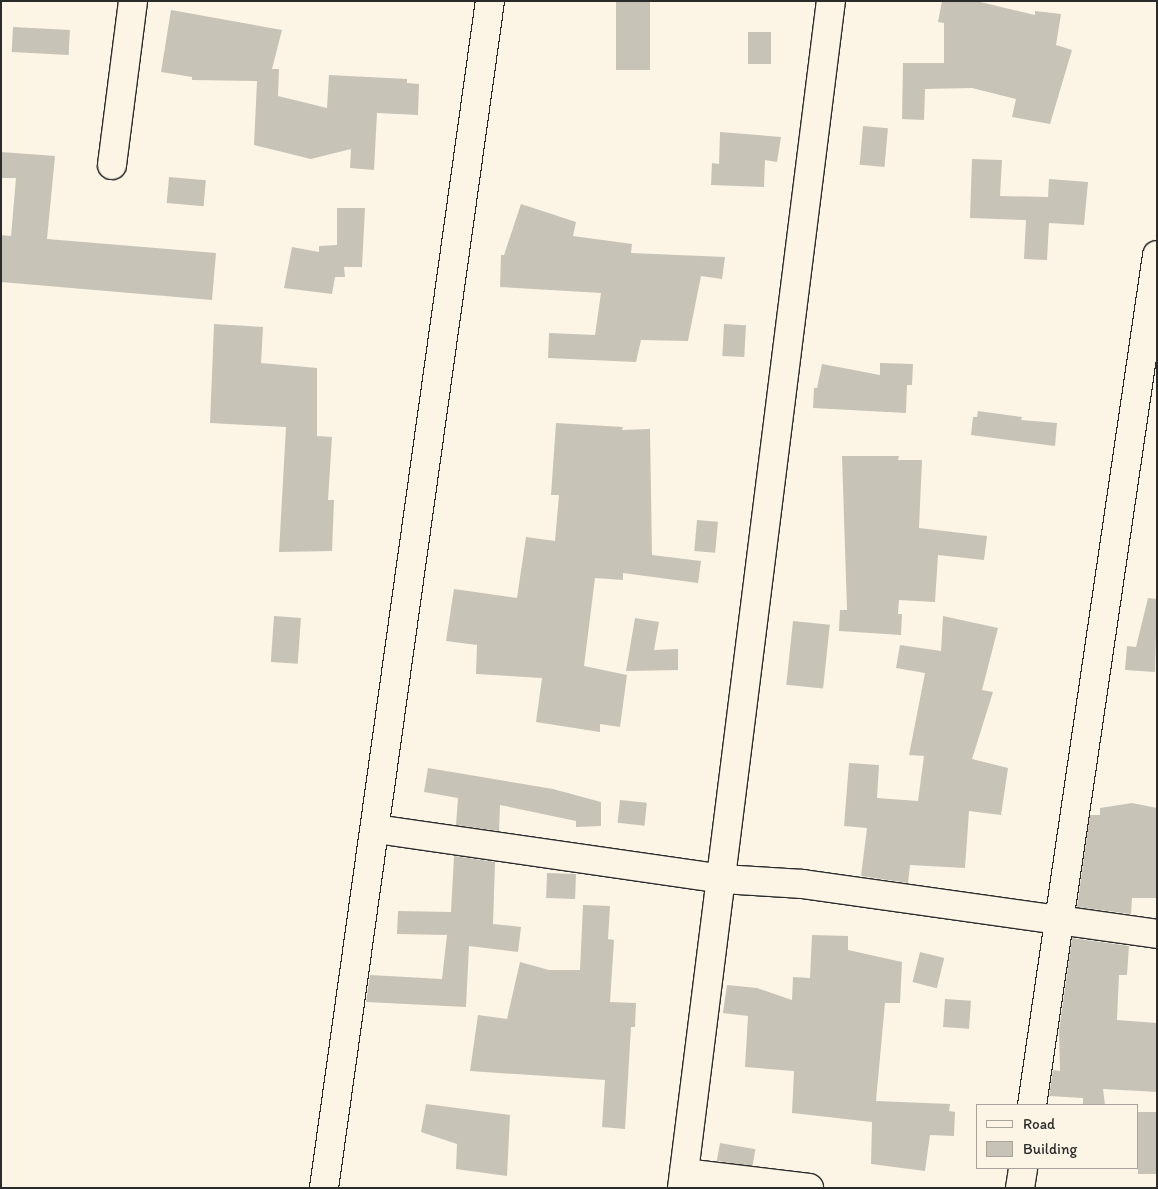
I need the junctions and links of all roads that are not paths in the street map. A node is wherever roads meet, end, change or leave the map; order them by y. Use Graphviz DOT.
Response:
graph roads {
  1 [pos="133,1"];
  2 [pos="490,1"];
  3 [pos="831,1"];
  4 [pos="112,165"];
  5 [pos="1157,255"];
  6 [pos="376,829"];
  7 [pos="722,879"];
  8 [pos="1060,918"];
  9 [pos="1157,934"];
  10 [pos="1032,1104"];
  11 [pos="1023,1169"];
  12 [pos="683,1181"];
  13 [pos="324,1188"];
  14 [pos="809,1188"];
  15 [pos="1020,1188"];
  1 -- 4 [label="street"];
  2 -- 6 [label="street"];
  3 -- 7 [label="street"];
  5 -- 8 [label="street"];
  6 -- 7 [label="street"];
  6 -- 13 [label="street"];
  7 -- 8 [label="street"];
  7 -- 12 [label="street"];
  8 -- 9 [label="street"];
  8 -- 10 [label="street"];
  11 -- 15 [label="street"];
  12 -- 14 [label="street"];
}
